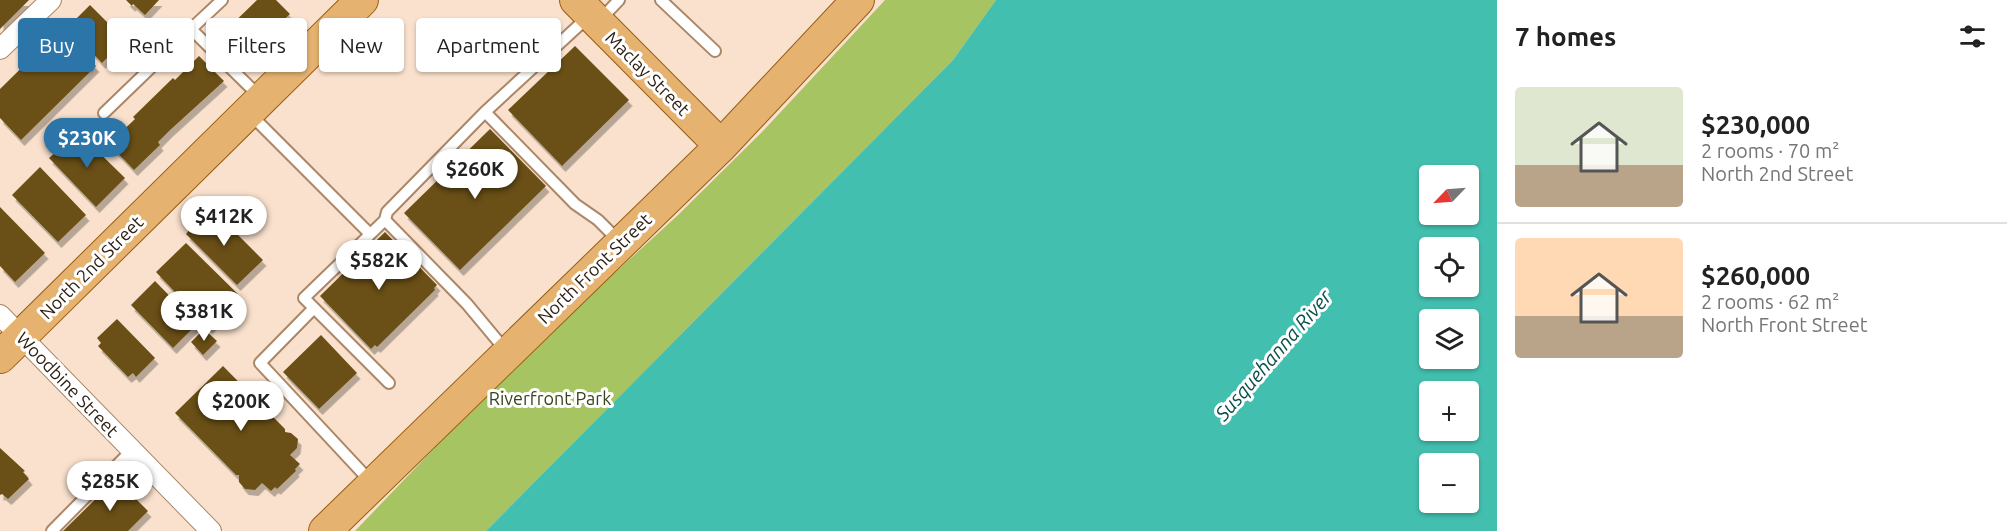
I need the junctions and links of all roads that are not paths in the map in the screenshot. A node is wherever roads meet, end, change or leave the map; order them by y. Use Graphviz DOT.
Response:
graph roads {
  1 [pos="51,0"];
  2 [pos="222,0"];
  3 [pos="362,0"];
  4 [pos="661,0"];
  5 [pos="858,0"];
  6 [pos="596,9"];
  7 [pos="194,26"];
  8 [pos="194,33"];
  9 [pos="0,49"];
  10 [pos="715,51"];
  11 [pos="146,72"];
  12 [pos="255,105"];
  13 [pos="485,112"];
  14 [pos="104,113"];
  15 [pos="721,146"];
  16 [pos="385,220"];
  17 [pos="370,234"];
  18 [pos="621,243"];
  19 [pos="314,308"];
  20 [pos="7,336"];
  21 [pos="508,353"];
  22 [pos="389,383"];
  23 [pos="132,450"];
  24 [pos="373,484"];
  25 [pos="52,531"];
  26 [pos="212,531"];
  27 [pos="325,531"];
  1 -- 9 [label="street"];
  2 -- 7 [label="lane"];
  3 -- 12 [label="main road, North 2nd Street"];
  4 -- 10 [label="lane"];
  5 -- 15 [label="main road, North Front Street"];
  6 -- 13 [label="lane"];
  6 -- 15 [label="main road, Maclay Street"];
  8 -- 12 [label="lane"];
  11 -- 14 [label="lane"];
  12 -- 17 [label="lane"];
  12 -- 20 [label="main road, North 2nd Street"];
  13 -- 16 [label="lane"];
  13 -- 18 [label="lane"];
  15 -- 18 [label="main road, North Front Street"];
  16 -- 17 [label="lane"];
  16 -- 21 [label="lane"];
  17 -- 19 [label="lane"];
  18 -- 21 [label="main road, North Front Street"];
  19 -- 22 [label="lane"];
  19 -- 24 [label="lane"];
  20 -- 23 [label="street, Woodbine Street"];
  21 -- 24 [label="main road, North Front Street"];
  23 -- 25 [label="lane"];
  23 -- 26 [label="street, Woodbine Street"];
  24 -- 27 [label="main road, North Front Street"];
}
